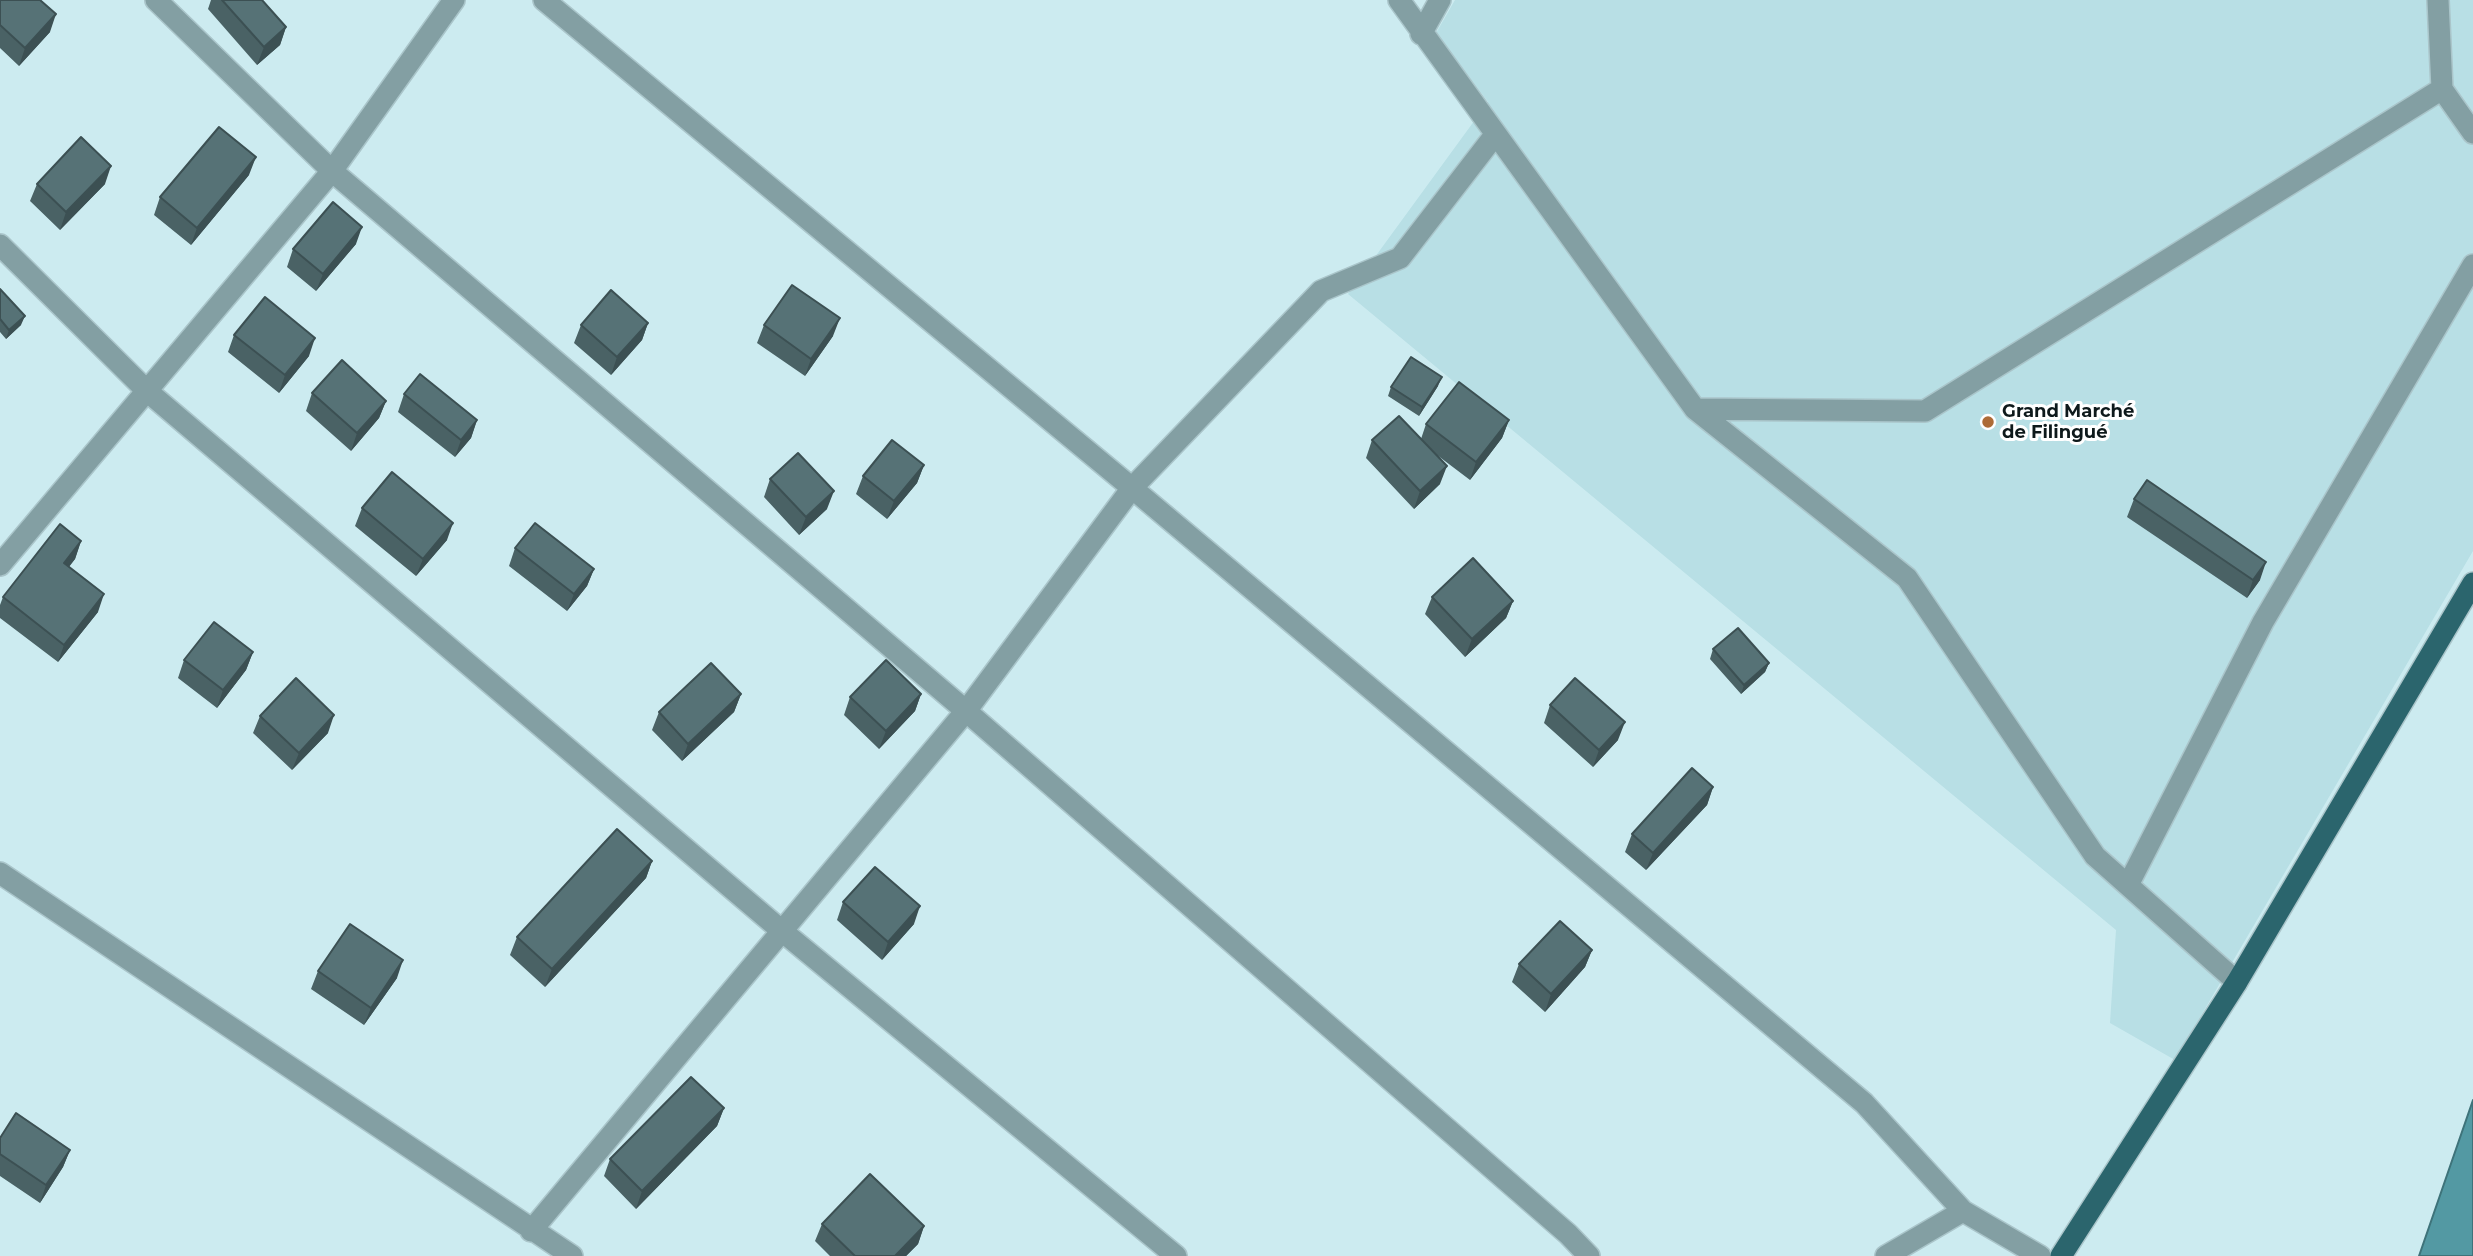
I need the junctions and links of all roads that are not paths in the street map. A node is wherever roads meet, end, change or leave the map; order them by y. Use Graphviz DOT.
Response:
graph roads {
  1 [pos="156,0"];
  2 [pos="454,0"];
  3 [pos="544,0"];
  4 [pos="1399,0"];
  5 [pos="1440,0"];
  6 [pos="2438,0"];
  7 [pos="1421,34"];
  8 [pos="2442,89"];
  9 [pos="2473,133"];
  10 [pos="1495,135"];
  11 [pos="332,171"];
  12 [pos="0,244"];
  13 [pos="2473,265"];
  14 [pos="147,391"];
  15 [pos="1695,409"];
  16 [pos="1132,488"];
  17 [pos="0,565"];
  18 [pos="2473,583"];
  19 [pos="966,711"];
  20 [pos="0,873"];
  21 [pos="2128,885"];
  22 [pos="782,932"];
  23 [pos="2237,982"];
  24 [pos="1962,1211"];
  25 [pos="531,1231"];
  26 [pos="572,1256"];
  27 [pos="1176,1256"];
  28 [pos="1589,1256"];
  29 [pos="1886,1256"];
  30 [pos="2040,1256"];
  31 [pos="2061,1256"];
  1 -- 11 [label="street"];
  2 -- 11 [label="street"];
  3 -- 16 [label="street"];
  4 -- 7 [label="street"];
  5 -- 7 [label="street"];
  6 -- 8 [label="street"];
  7 -- 10 [label="street"];
  8 -- 9 [label="street"];
  8 -- 15 [label="street"];
  10 -- 15 [label="street"];
  10 -- 16 [label="street"];
  11 -- 14 [label="street"];
  11 -- 19 [label="street"];
  12 -- 14 [label="street"];
  13 -- 21 [label="street"];
  14 -- 17 [label="street"];
  14 -- 22 [label="street"];
  15 -- 21 [label="street"];
  16 -- 19 [label="street"];
  16 -- 24 [label="street"];
  18 -- 23 [label="main road"];
  19 -- 22 [label="street"];
  19 -- 28 [label="street"];
  20 -- 25 [label="street"];
  21 -- 23 [label="street"];
  22 -- 25 [label="street"];
  22 -- 27 [label="street"];
  23 -- 31 [label="main road"];
  24 -- 29 [label="street"];
  24 -- 30 [label="street"];
  25 -- 26 [label="street"];
}
